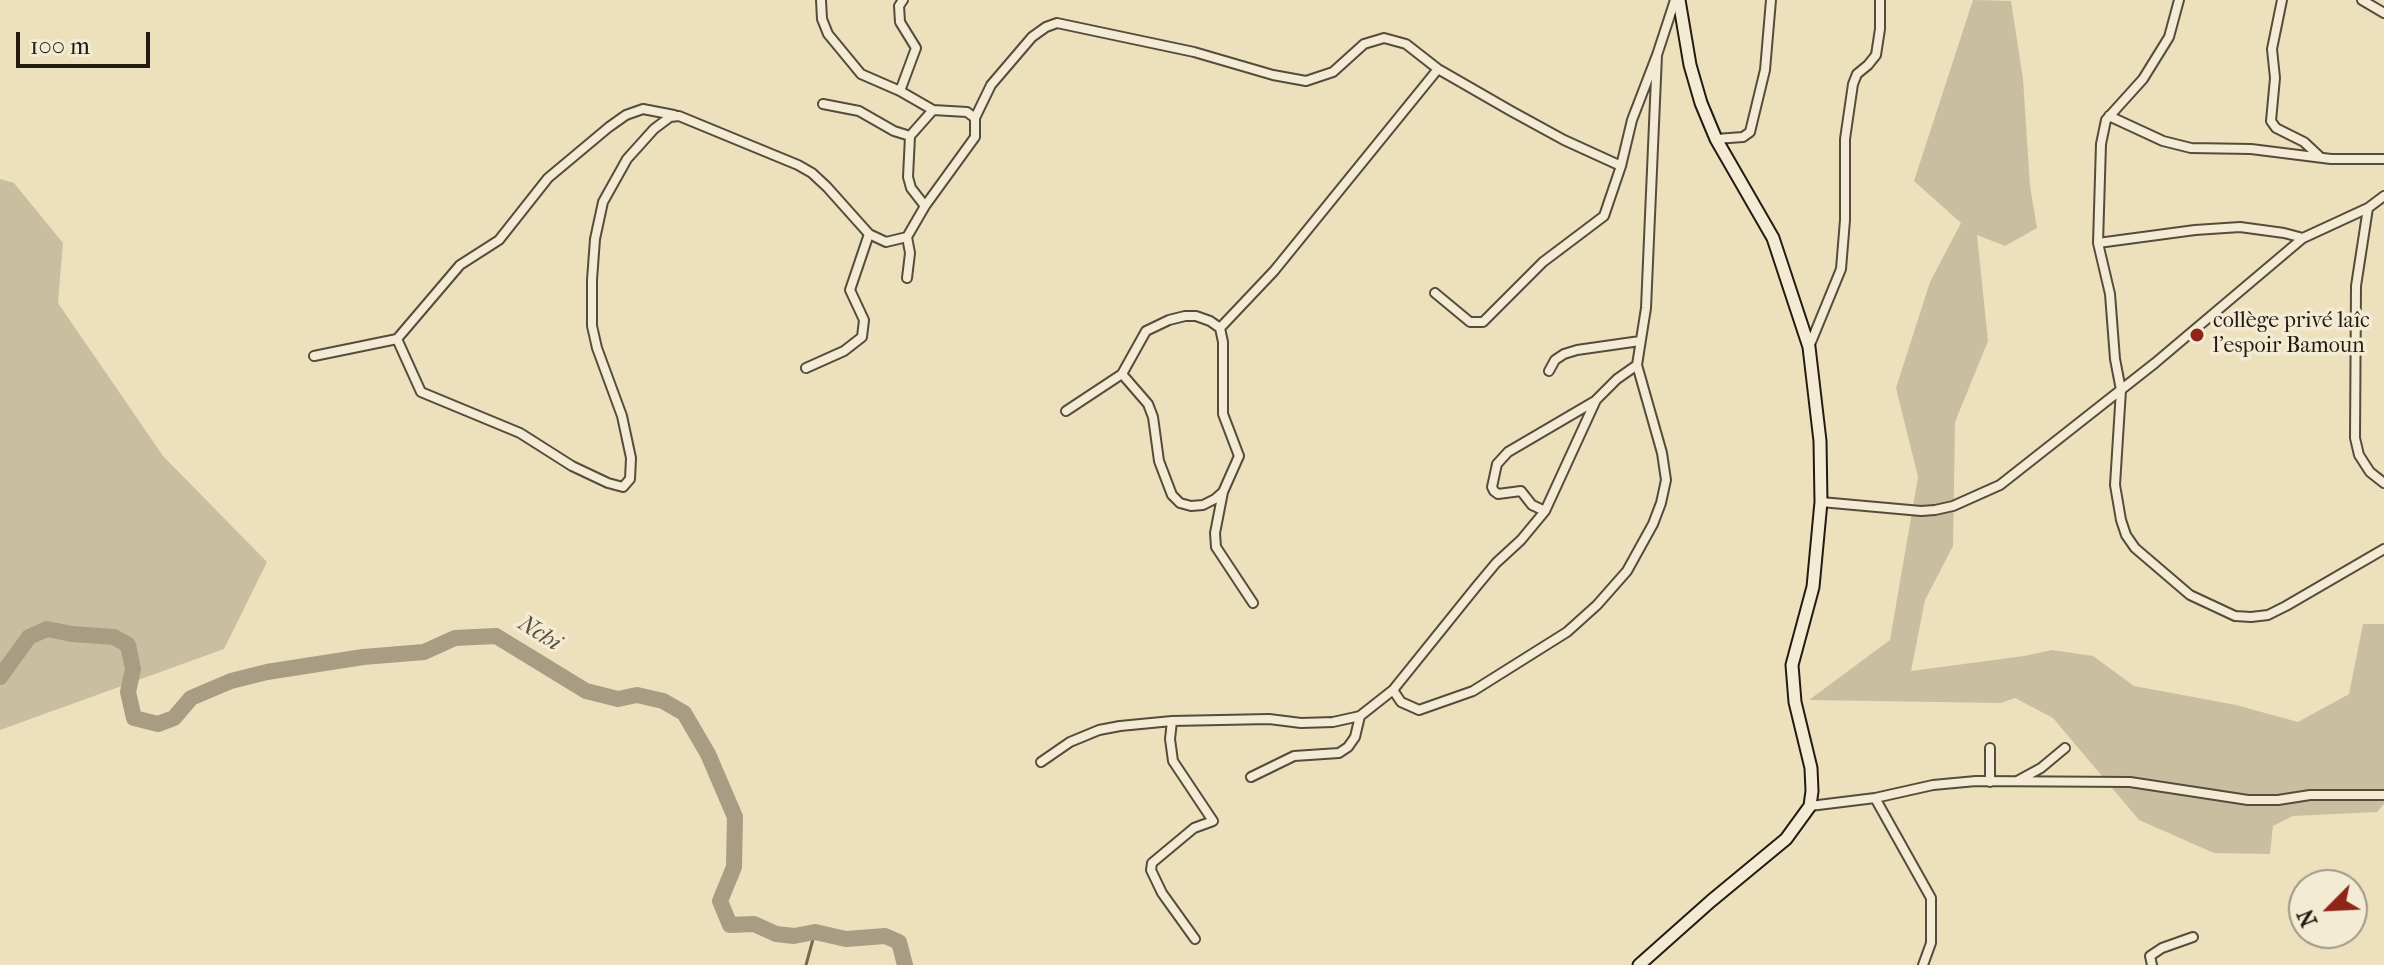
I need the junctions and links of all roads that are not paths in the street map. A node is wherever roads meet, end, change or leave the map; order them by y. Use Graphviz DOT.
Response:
graph roads {
  1 [pos="821,0"];
  2 [pos="903,0"];
  3 [pos="1677,0"];
  4 [pos="1771,0"];
  5 [pos="1880,0"];
  6 [pos="2179,0"];
  7 [pos="2282,0"];
  8 [pos="2362,0"];
  9 [pos="2384,13"];
  10 [pos="1657,55"];
  11 [pos="1438,69"];
  12 [pos="900,91"];
  13 [pos="823,104"];
  14 [pos="933,110"];
  15 [pos="675,116"];
  16 [pos="2109,116"];
  17 [pos="975,118"];
  18 [pos="910,136"];
  19 [pos="1716,139"];
  20 [pos="2321,157"];
  21 [pos="2384,159"];
  22 [pos="1621,166"];
  23 [pos="2384,196"];
  24 [pos="925,206"];
  25 [pos="2368,208"];
  26 [pos="869,234"];
  27 [pos="907,237"];
  28 [pos="2303,238"];
  29 [pos="2098,243"];
  30 [pos="907,278"];
  31 [pos="1435,293"];
  32 [pos="1220,328"];
  33 [pos="397,339"];
  34 [pos="1640,341"];
  35 [pos="1809,347"];
  36 [pos="314,356"];
  37 [pos="1637,365"];
  38 [pos="806,368"];
  39 [pos="1549,371"];
  40 [pos="1122,374"];
  41 [pos="2121,390"];
  42 [pos="1596,400"];
  43 [pos="1066,411"];
  44 [pos="2384,483"];
  45 [pos="1223,492"];
  46 [pos="1821,502"];
  47 [pos="1545,511"];
  48 [pos="2384,549"];
  49 [pos="1253,603"];
  50 [pos="1393,690"];
  51 [pos="1360,716"];
  52 [pos="1172,721"];
  53 [pos="1990,748"];
  54 [pos="2065,748"];
  55 [pos="1041,762"];
  56 [pos="1251,777"];
  57 [pos="1990,782"];
  58 [pos="2015,782"];
  59 [pos="2384,795"];
  60 [pos="1875,798"];
  61 [pos="1810,806"];
  62 [pos="2193,937"];
  63 [pos="1195,939"];
  64 [pos="1639,965"];
  65 [pos="1923,965"];
  66 [pos="2152,965"];
  1 -- 12 [label="street"];
  2 -- 12 [label="street"];
  3 -- 10 [label="street"];
  3 -- 19 [label="main road"];
  4 -- 19 [label="street"];
  5 -- 35 [label="street"];
  6 -- 16 [label="street"];
  7 -- 20 [label="street"];
  8 -- 9 [label="street"];
  10 -- 22 [label="street"];
  10 -- 34 [label="street"];
  11 -- 17 [label="street"];
  11 -- 22 [label="street"];
  11 -- 32 [label="street"];
  12 -- 14 [label="street"];
  13 -- 18 [label="street"];
  14 -- 17 [label="street"];
  14 -- 18 [label="street"];
  15 -- 26 [label="street"];
  15 -- 33 [label="street"];
  15 -- 33 [label="street"];
  16 -- 20 [label="street"];
  16 -- 29 [label="street"];
  17 -- 24 [label="street"];
  18 -- 24 [label="street"];
  19 -- 35 [label="main road"];
  20 -- 21 [label="street"];
  22 -- 31 [label="street"];
  23 -- 25 [label="street"];
  24 -- 27 [label="street"];
  25 -- 28 [label="street"];
  25 -- 44 [label="street"];
  26 -- 27 [label="street"];
  26 -- 38 [label="street"];
  27 -- 30 [label="street"];
  28 -- 29 [label="street"];
  28 -- 41 [label="street"];
  29 -- 41 [label="street"];
  32 -- 40 [label="street"];
  32 -- 45 [label="street"];
  33 -- 36 [label="street"];
  34 -- 37 [label="street"];
  34 -- 39 [label="street"];
  35 -- 46 [label="main road"];
  37 -- 42 [label="street"];
  37 -- 50 [label="street"];
  40 -- 43 [label="street"];
  40 -- 45 [label="street"];
  41 -- 46 [label="street"];
  41 -- 48 [label="street"];
  42 -- 47 [label="street"];
  42 -- 47 [label="street"];
  45 -- 49 [label="street"];
  46 -- 61 [label="main road"];
  47 -- 50 [label="street"];
  50 -- 51 [label="street"];
  51 -- 52 [label="street"];
  51 -- 56 [label="street"];
  52 -- 55 [label="street"];
  52 -- 63 [label="street"];
  53 -- 57 [label="street"];
  54 -- 58 [label="street"];
  57 -- 58 [label="street"];
  57 -- 60 [label="street"];
  58 -- 59 [label="street"];
  60 -- 61 [label="street"];
  60 -- 65 [label="street"];
  61 -- 64 [label="main road"];
  62 -- 66 [label="street"];
}
